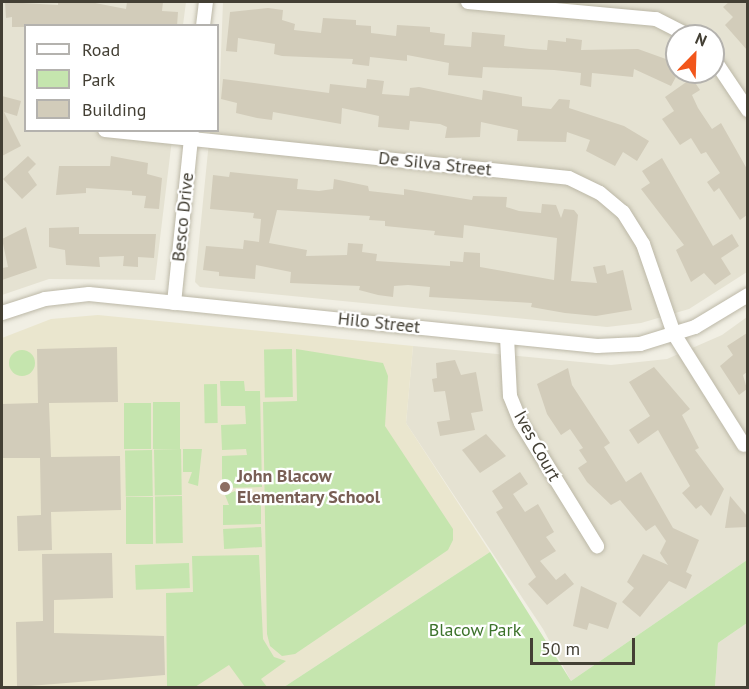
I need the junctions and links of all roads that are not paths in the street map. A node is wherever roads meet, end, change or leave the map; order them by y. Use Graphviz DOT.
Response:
graph roads {
  1 [pos="206,2"];
  2 [pos="468,2"];
  3 [pos="203,24"];
  4 [pos="666,24"];
  5 [pos="725,76"];
  6 [pos="747,110"];
  7 [pos="148,132"];
  8 [pos="192,134"];
  9 [pos="747,295"];
  10 [pos="174,303"];
  11 [pos="2,313"];
  12 [pos="674,334"];
  13 [pos="507,337"];
  14 [pos="744,445"];
  15 [pos="597,546"];
  1 -- 3 [label="street"];
  2 -- 4 [label="street"];
  5 -- 6 [label="street"];
  7 -- 8 [label="street, De Silva Street"];
  8 -- 10 [label="street, Besco Drive"];
  8 -- 12 [label="street, De Silva Street"];
  9 -- 12 [label="street, Hilo Street"];
  10 -- 11 [label="street, Hilo Street"];
  10 -- 13 [label="street, Hilo Street"];
  12 -- 13 [label="street, Hilo Street"];
  12 -- 14 [label="street, De Silva Street"];
  13 -- 15 [label="street, Ives Court"];
}
